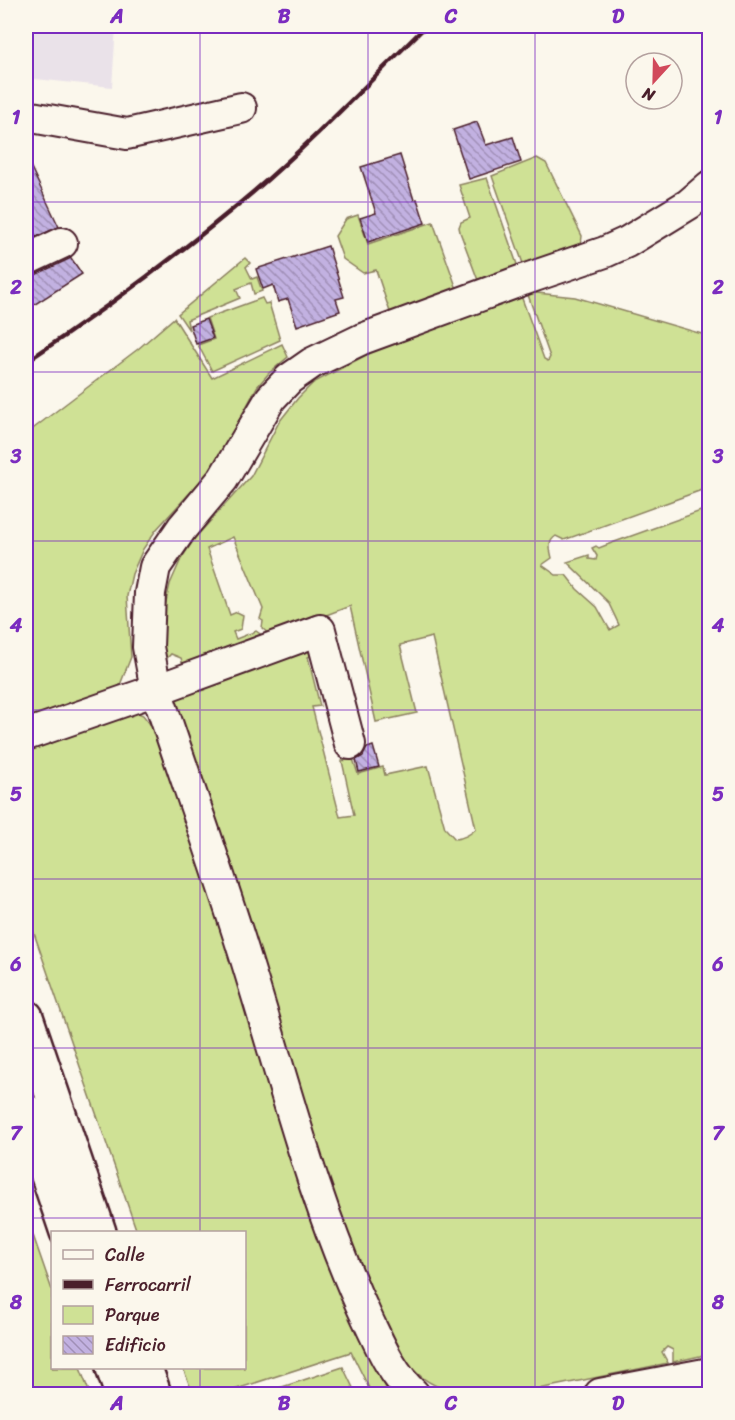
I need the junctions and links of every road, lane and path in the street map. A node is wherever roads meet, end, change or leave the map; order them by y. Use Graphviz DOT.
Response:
graph roads {
  1 [pos="241,108"];
  2 [pos="26,116"];
  3 [pos="710,186"];
  4 [pos="62,243"];
  5 [pos="26,260"];
  6 [pos="156,690"];
  7 [pos="26,735"];
  8 [pos="350,744"];
  9 [pos="26,1017"];
  10 [pos="26,1111"];
  11 [pos="66,1231"];
  12 [pos="98,1231"];
  13 [pos="112,1369"];
  14 [pos="145,1369"];
  15 [pos="710,1373"];
  16 [pos="409,1392"];
  17 [pos="122,1395"];
  18 [pos="154,1395"];
  19 [pos="600,1395"];
  1 -- 2 [label="lane"];
  3 -- 6 [label="lane"];
  4 -- 5 [label="lane"];
  6 -- 7 [label="lane"];
  6 -- 8 [label="lane"];
  6 -- 16 [label="lane"];
  9 -- 12 [label="main road"];
  10 -- 11 [label="main road"];
  13 -- 17 [label="main road"];
  14 -- 18 [label="main road"];
  15 -- 19 [label="lane"];
}
